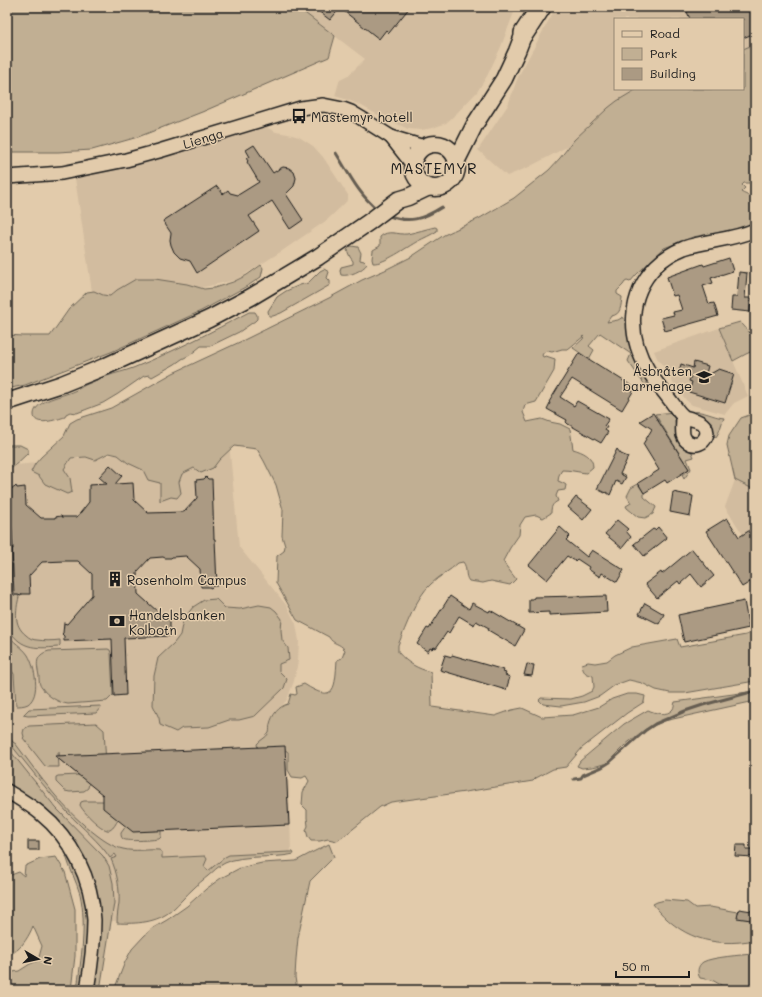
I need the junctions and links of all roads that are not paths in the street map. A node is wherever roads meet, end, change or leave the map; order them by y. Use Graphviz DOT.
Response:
graph roads {
  1 [pos="533,7"];
  2 [pos="541,7"];
  3 [pos="524,33"];
  4 [pos="475,124"];
  5 [pos="391,137"];
  6 [pos="432,146"];
  7 [pos="456,162"];
  8 [pos="414,171"];
  9 [pos="7,177"];
  10 [pos="429,188"];
  11 [pos="398,200"];
  12 [pos="755,230"];
  13 [pos="7,402"];
  14 [pos="683,417"];
  15 [pos="7,791"];
  16 [pos="87,990"];
  1 -- 3 [label="highway"];
  2 -- 3 [label="highway"];
  3 -- 4 [label="main road"];
  4 -- 6 [label="main road"];
  4 -- 7 [label="main road"];
  5 -- 6 [label="street, Lienga"];
  5 -- 8 [label="street, Lienga"];
  5 -- 9 [label="street, Lienga"];
  6 -- 7 [label="main road"];
  6 -- 8 [label="main road"];
  7 -- 10 [label="main road"];
  8 -- 10 [label="main road"];
  8 -- 11 [label="main road"];
  10 -- 11 [label="main road"];
  11 -- 13 [label="main road"];
  12 -- 14 [label="street"];
  15 -- 16 [label="street"];
}
